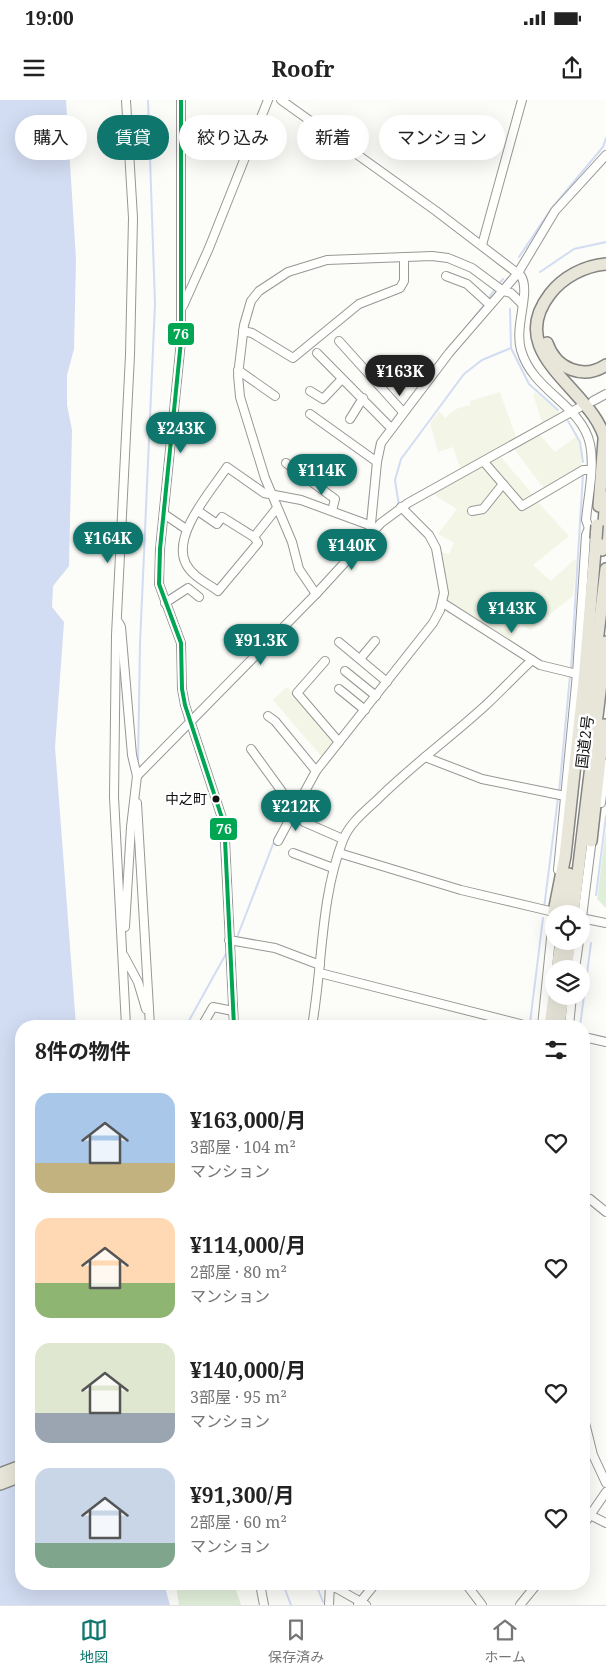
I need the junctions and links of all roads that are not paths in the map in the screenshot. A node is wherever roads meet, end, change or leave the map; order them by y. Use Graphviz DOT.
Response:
graph roads {
  1 [pos="126,100"];
  2 [pos="181,100"];
  3 [pos="268,100"];
  4 [pos="281,100"];
  5 [pos="522,100"];
  6 [pos="606,155"];
  7 [pos="482,245"];
  8 [pos="404,257"];
  9 [pos="606,264"];
  10 [pos="606,271"];
  11 [pos="518,273"];
  12 [pos="446,276"];
  13 [pos="503,291"];
  14 [pos="522,304"];
  15 [pos="490,305"];
  16 [pos="182,308"];
  17 [pos="243,331"];
  18 [pos="338,341"];
  19 [pos="317,353"];
  20 [pos="606,365"];
  21 [pos="238,370"];
  22 [pos="342,379"];
  23 [pos="310,391"];
  24 [pos="606,394"];
  25 [pos="275,396"];
  26 [pos="363,398"];
  27 [pos="593,401"];
  28 [pos="582,406"];
  29 [pos="402,410"];
  30 [pos="572,413"];
  31 [pos="310,414"];
  32 [pos="350,418"];
  33 [pos="390,426"];
  34 [pos="603,430"];
  35 [pos="606,445"];
  36 [pos="375,461"];
  37 [pos="484,462"];
  38 [pos="286,463"];
  39 [pos="590,470"];
  40 [pos="503,484"];
  41 [pos="271,493"];
  42 [pos="606,497"];
  43 [pos="277,508"];
  44 [pos="400,508"];
  45 [pos="198,511"];
  46 [pos="472,511"];
  47 [pos="332,512"];
  48 [pos="164,514"];
  49 [pos="368,527"];
  50 [pos="186,529"];
  51 [pos="595,531"];
  52 [pos="254,537"];
  53 [pos="606,569"];
  54 [pos="316,594"];
  55 [pos="199,597"];
  56 [pos="165,603"];
  57 [pos="443,603"];
  58 [pos="117,619"];
  59 [pos="375,641"];
  60 [pos="339,642"];
  61 [pos="606,642"];
  62 [pos="360,659"];
  63 [pos="532,660"];
  64 [pos="325,661"];
  65 [pos="594,669"];
  66 [pos="345,671"];
  67 [pos="579,674"];
  68 [pos="386,680"];
  69 [pos="339,689"];
  70 [pos="374,695"];
  71 [pos="363,708"];
  72 [pos="606,708"];
  73 [pos="268,716"];
  74 [pos="190,723"];
  75 [pos="338,740"];
  76 [pos="251,749"];
  77 [pos="425,757"];
  78 [pos="606,764"];
  79 [pos="314,769"];
  80 [pos="137,776"];
  81 [pos="585,781"];
  82 [pos="135,786"];
  83 [pos="564,796"];
  84 [pos="294,809"];
  85 [pos="343,839"];
  86 [pos="278,841"];
  87 [pos="591,841"];
  88 [pos="293,853"];
  89 [pos="339,853"];
  90 [pos="333,868"];
  91 [pos="559,905"];
  92 [pos="560,905"];
  93 [pos="561,905"];
  94 [pos="580,905"];
  95 [pos="581,905"];
  96 [pos="545,910"];
  97 [pos="590,921"];
  98 [pos="606,924"];
  99 [pos="122,935"];
  100 [pos="229,940"];
  101 [pos="553,950"];
  102 [pos="123,956"];
  103 [pos="320,969"];
  104 [pos="553,1005"];
  105 [pos="562,1005"];
  106 [pos="571,1005"];
  107 [pos="233,1011"];
  108 [pos="126,1020"];
  109 [pos="149,1020"];
  110 [pos="150,1020"];
  111 [pos="205,1020"];
  112 [pos="234,1020"];
  113 [pos="313,1020"];
  114 [pos="506,1020"];
  115 [pos="543,1020"];
  116 [pos="551,1020"];
  117 [pos="560,1020"];
  118 [pos="570,1020"];
  119 [pos="590,1038"];
  120 [pos="606,1042"];
  121 [pos="590,1199"];
  122 [pos="606,1212"];
  123 [pos="590,1443"];
  124 [pos="15,1468"];
  125 [pos="0,1474"];
  126 [pos="15,1478"];
  127 [pos="606,1483"];
  128 [pos="0,1484"];
  129 [pos="606,1492"];
  130 [pos="590,1515"];
  131 [pos="606,1523"];
  132 [pos="261,1590"];
  133 [pos="330,1590"];
  134 [pos="340,1590"];
  135 [pos="371,1590"];
  136 [pos="471,1590"];
  137 [pos="532,1590"];
  138 [pos="361,1604"];
  139 [pos="264,1605"];
  140 [pos="328,1605"];
  141 [pos="482,1605"];
  142 [pos="520,1605"];
  1 -- 58 [label="street"];
  2 -- 16 [label="street"];
  3 -- 16 [label="street"];
  4 -- 7 [label="street"];
  5 -- 7 [label="street"];
  6 -- 11 [label="street"];
  7 -- 11 [label="street"];
  8 -- 13 [label="street"];
  8 -- 17 [label="street"];
  8 -- 17 [label="street"];
  9 -- 34 [label="highway"];
  10 -- 20 [label="highway"];
  11 -- 13 [label="street"];
  11 -- 14 [label="street"];
  12 -- 15 [label="street"];
  13 -- 14 [label="street"];
  13 -- 15 [label="street"];
  14 -- 30 [label="street"];
  15 -- 29 [label="street"];
  16 -- 48 [label="street"];
  17 -- 21 [label="street"];
  18 -- 29 [label="street"];
  19 -- 22 [label="street"];
  21 -- 25 [label="street"];
  21 -- 41 [label="street"];
  22 -- 23 [label="street"];
  22 -- 26 [label="street"];
  24 -- 27 [label="street"];
  26 -- 32 [label="street"];
  26 -- 33 [label="street"];
  28 -- 30 [label="street"];
  29 -- 33 [label="street"];
  30 -- 37 [label="street"];
  30 -- 39 [label="street"];
  31 -- 36 [label="street"];
  33 -- 36 [label="street"];
  34 -- 35 [label="highway"];
  34 -- 51 [label="highway"];
  36 -- 49 [label="street"];
  37 -- 40 [label="street"];
  37 -- 44 [label="street"];
  38 -- 47 [label="street"];
  39 -- 40 [label="street"];
  39 -- 51 [label="street"];
  40 -- 46 [label="street"];
  41 -- 43 [label="street"];
  41 -- 45 [label="street"];
  41 -- 47 [label="street"];
  42 -- 65 [label="highway"];
  43 -- 52 [label="street"];
  43 -- 54 [label="street"];
  44 -- 49 [label="street"];
  44 -- 57 [label="street"];
  45 -- 50 [label="street"];
  45 -- 52 [label="street"];
  47 -- 49 [label="street"];
  48 -- 50 [label="street"];
  48 -- 56 [label="street"];
  49 -- 54 [label="street"];
  50 -- 52 [label="street"];
  51 -- 67 [label="street"];
  51 -- 92 [label="highway"];
  53 -- 65 [label="highway, 国道2号"];
  54 -- 74 [label="street"];
  55 -- 56 [label="street"];
  56 -- 74 [label="street"];
  57 -- 63 [label="street"];
  57 -- 68 [label="street"];
  58 -- 80 [label="street"];
  58 -- 99 [label="street"];
  59 -- 62 [label="street"];
  60 -- 62 [label="street"];
  61 -- 81 [label="highway, 国道2号"];
  62 -- 68 [label="street"];
  63 -- 67 [label="street"];
  63 -- 77 [label="street"];
  64 -- 75 [label="street"];
  65 -- 81 [label="highway, 国道2号"];
  66 -- 70 [label="street"];
  67 -- 83 [label="street"];
  68 -- 70 [label="street"];
  69 -- 71 [label="street"];
  70 -- 71 [label="street"];
  71 -- 75 [label="street"];
  72 -- 87 [label="highway"];
  73 -- 79 [label="street"];
  74 -- 80 [label="street"];
  74 -- 100 [label="street"];
  75 -- 79 [label="street"];
  76 -- 84 [label="street"];
  77 -- 83 [label="street"];
  77 -- 85 [label="street"];
  78 -- 87 [label="street"];
  79 -- 84 [label="street"];
  80 -- 82 [label="street"];
  81 -- 93 [label="highway, 国道2号"];
  81 -- 94 [label="highway, 国道2号"];
  82 -- 99 [label="street"];
  82 -- 110 [label="street"];
  83 -- 91 [label="street"];
  84 -- 85 [label="street"];
  84 -- 86 [label="street"];
  85 -- 89 [label="street"];
  87 -- 95 [label="street"];
  88 -- 90 [label="street"];
  89 -- 90 [label="street"];
  89 -- 96 [label="street"];
  90 -- 103 [label="street"];
  97 -- 98 [label="street"];
  99 -- 102 [label="street"];
  100 -- 103 [label="street"];
  100 -- 107 [label="street"];
  101 -- 115 [label="street"];
  102 -- 108 [label="street"];
  102 -- 109 [label="street"];
  103 -- 113 [label="street"];
  103 -- 114 [label="street"];
  104 -- 116 [label="highway"];
  105 -- 117 [label="highway"];
  106 -- 118 [label="street"];
  107 -- 111 [label="street"];
  107 -- 112 [label="street"];
  119 -- 120 [label="street"];
  121 -- 122 [label="street"];
  123 -- 127 [label="street"];
  124 -- 125 [label="highway"];
  126 -- 128 [label="highway"];
  129 -- 130 [label="street"];
  130 -- 131 [label="street"];
  132 -- 139 [label="street"];
  133 -- 140 [label="street"];
  134 -- 138 [label="street"];
  135 -- 138 [label="street"];
  136 -- 141 [label="street"];
  137 -- 142 [label="street"];
}
